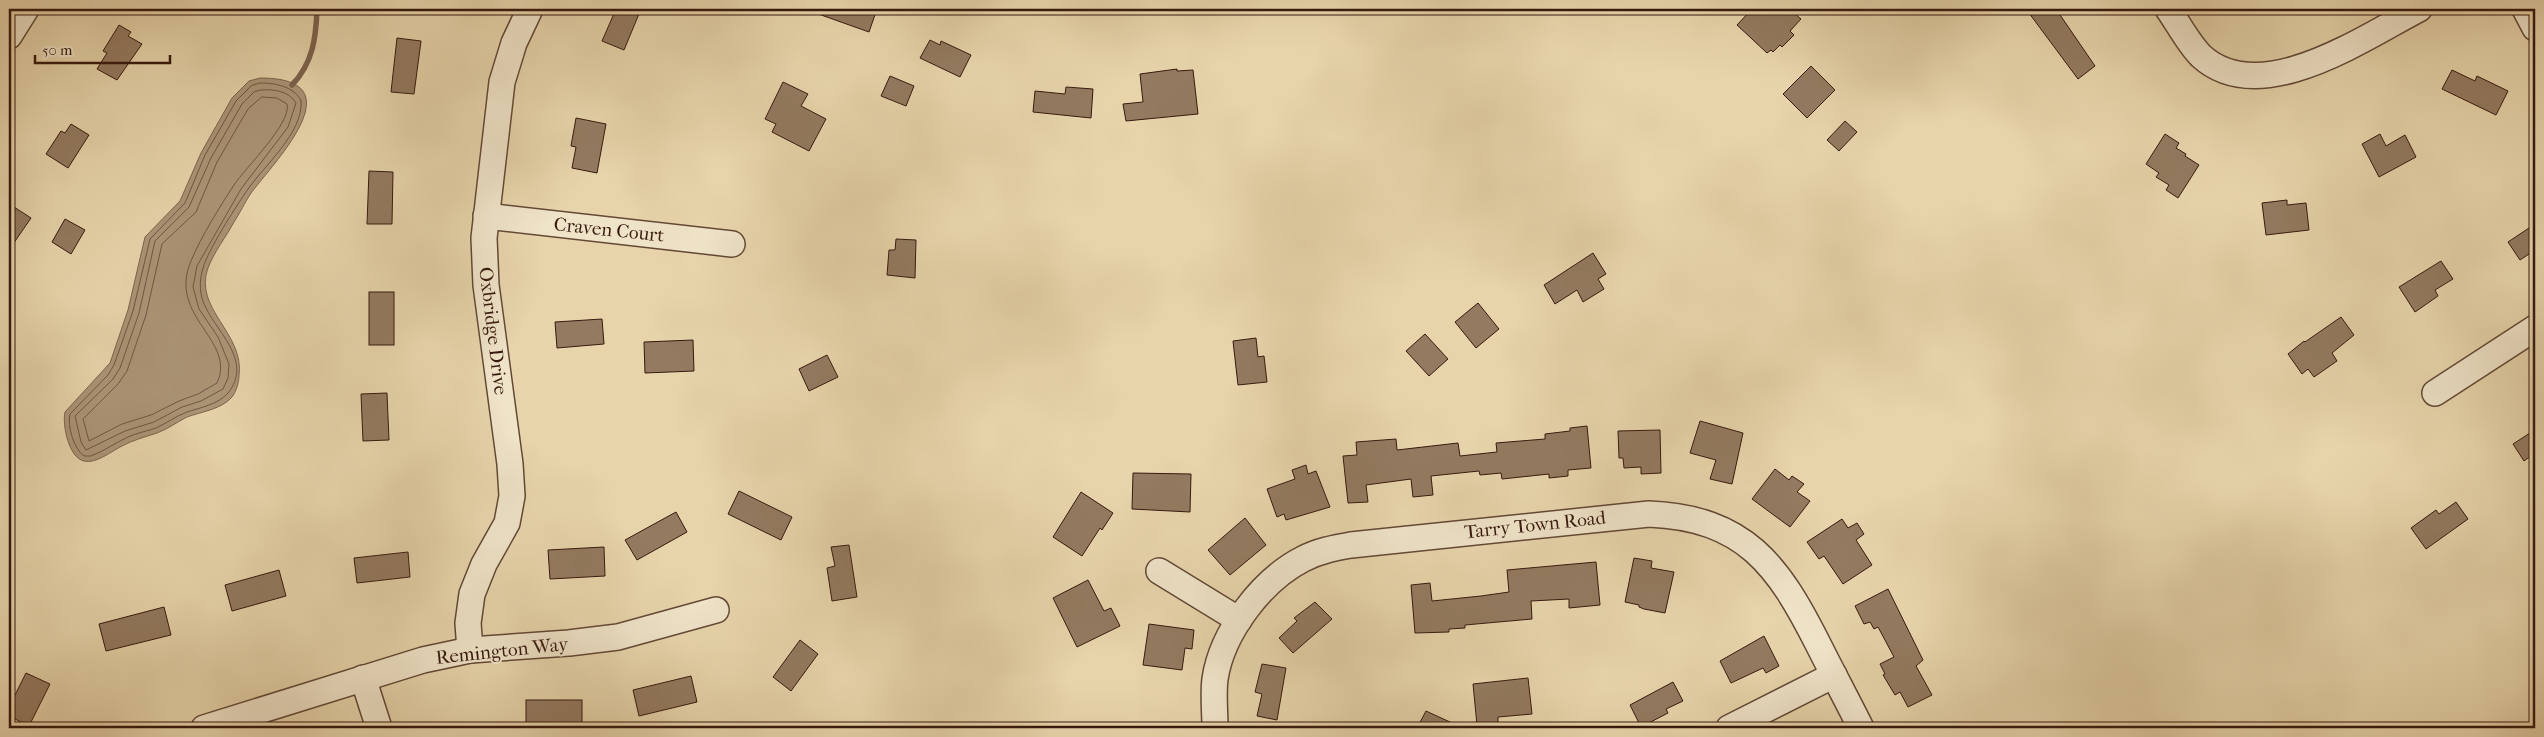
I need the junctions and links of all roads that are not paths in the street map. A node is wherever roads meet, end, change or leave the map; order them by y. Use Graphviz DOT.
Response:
graph roads {
  1 [pos="26,9"];
  2 [pos="530,9"];
  3 [pos="2168,9"];
  4 [pos="2419,9"];
  5 [pos="2525,9"];
  6 [pos="2535,28"];
  7 [pos="9,36"];
  8 [pos="486,216"];
  9 [pos="732,244"];
  10 [pos="2535,328"];
  11 [pos="2436,393"];
  12 [pos="1159,571"];
  13 [pos="716,610"];
  14 [pos="1239,620"];
  15 [pos="470,650"];
  16 [pos="1834,675"];
  17 [pos="363,678"];
  18 [pos="204,728"];
  19 [pos="379,728"];
  20 [pos="1215,728"];
  21 [pos="1728,728"];
  22 [pos="1861,728"];
  1 -- 7 [label="street"];
  2 -- 8 [label="street, Oxbridge Drive"];
  3 -- 4 [label="street"];
  5 -- 6 [label="street"];
  8 -- 9 [label="street, Craven Court"];
  8 -- 15 [label="street, Oxbridge Drive"];
  10 -- 11 [label="street"];
  12 -- 14 [label="street"];
  13 -- 15 [label="street, Remington Way"];
  14 -- 16 [label="street, Tarry Town Road"];
  14 -- 20 [label="street, Tarry Town Road"];
  15 -- 17 [label="street, Remington Way"];
  16 -- 21 [label="street"];
  16 -- 22 [label="street, Tarry Town Road"];
  17 -- 18 [label="street, Remington Way"];
  17 -- 19 [label="street"];
}
